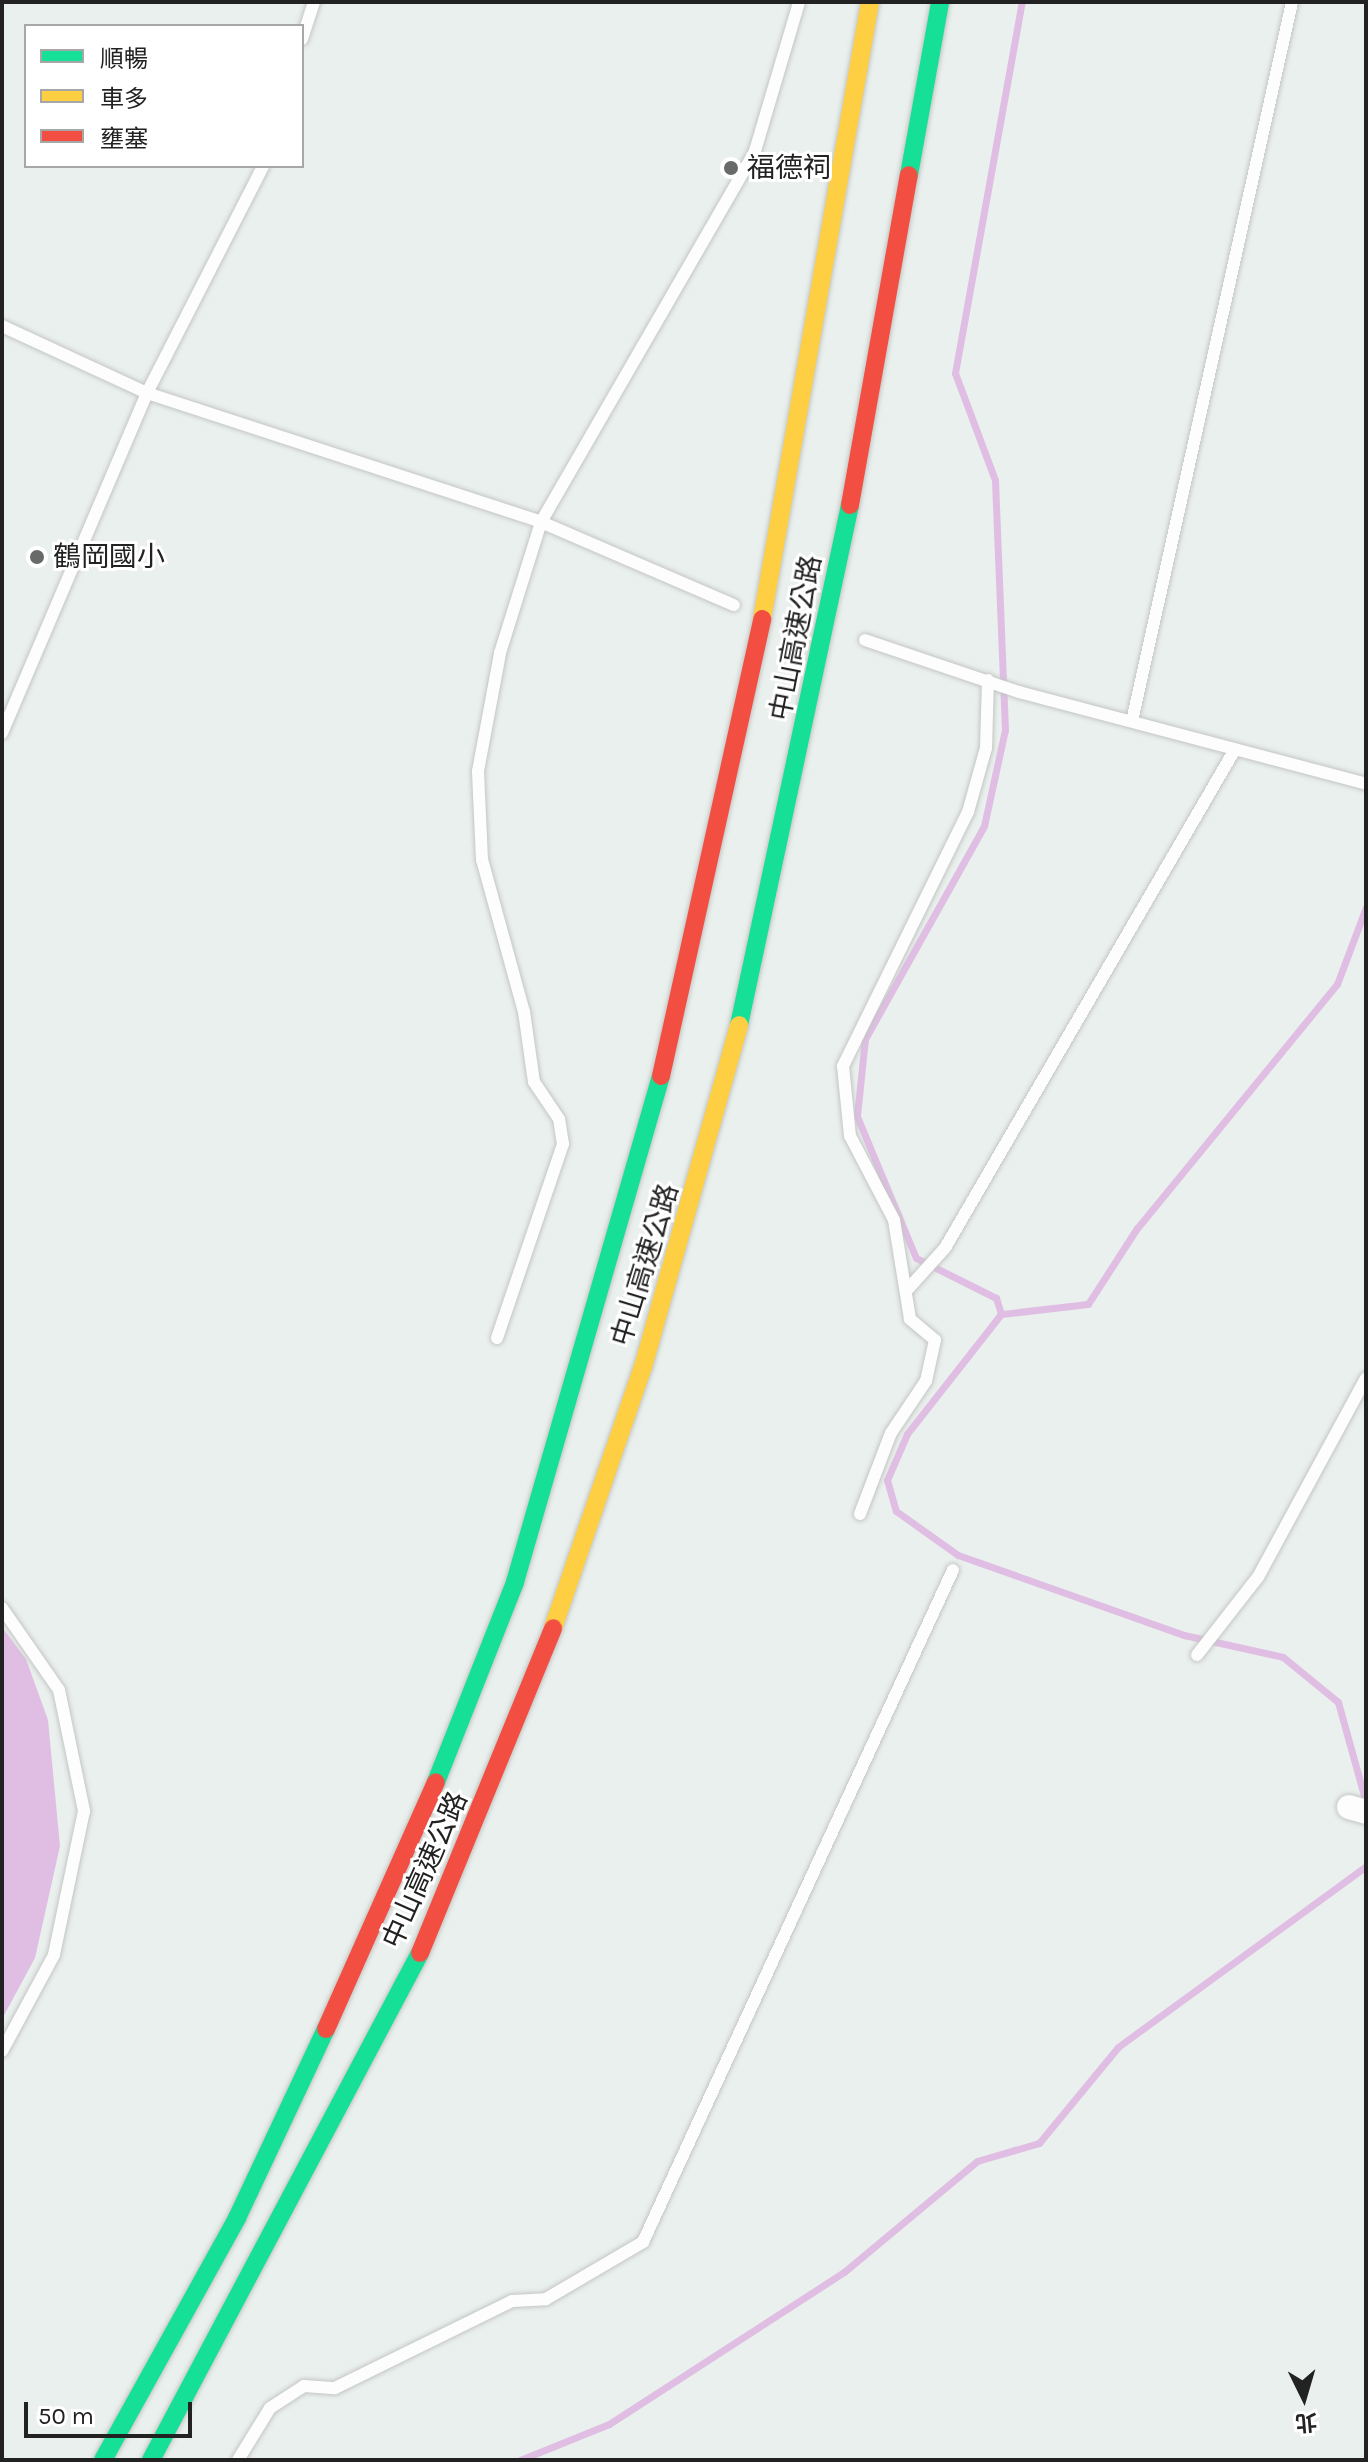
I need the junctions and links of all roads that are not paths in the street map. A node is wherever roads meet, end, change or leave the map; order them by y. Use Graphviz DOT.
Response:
graph roads {
  1 [pos="314,2"];
  2 [pos="799,2"];
  3 [pos="870,2"];
  4 [pos="940,2"];
  5 [pos="1292,2"];
  6 [pos="304,33"];
  7 [pos="262,168"];
  8 [pos="2,326"];
  9 [pos="147,393"];
  10 [pos="541,522"];
  11 [pos="734,605"];
  12 [pos="865,640"];
  13 [pos="988,680"];
  14 [pos="1132,721"];
  15 [pos="2,733"];
  16 [pos="1234,751"];
  17 [pos="1366,784"];
  18 [pos="907,1290"];
  19 [pos="497,1338"];
  20 [pos="1366,1378"];
  21 [pos="860,1514"];
  22 [pos="953,1570"];
  23 [pos="2,1608"];
  24 [pos="1197,1655"];
  25 [pos="2,2051"];
  26 [pos="103,2460"];
  27 [pos="151,2460"];
  28 [pos="238,2460"];
  1 -- 6 [label="lane"];
  2 -- 10 [label="lane"];
  3 -- 26 [label="highway, 中山高速公路"];
  4 -- 27 [label="highway, 中山高速公路"];
  5 -- 14 [label="lane"];
  7 -- 9 [label="lane"];
  8 -- 9 [label="lane"];
  9 -- 10 [label="lane"];
  9 -- 15 [label="lane"];
  10 -- 11 [label="lane"];
  10 -- 19 [label="lane"];
  12 -- 13 [label="lane"];
  13 -- 14 [label="lane"];
  13 -- 18 [label="lane"];
  14 -- 16 [label="lane"];
  16 -- 17 [label="lane"];
  16 -- 18 [label="lane"];
  18 -- 21 [label="lane"];
  20 -- 24 [label="lane"];
  22 -- 28 [label="lane"];
  23 -- 25 [label="lane"];
}
